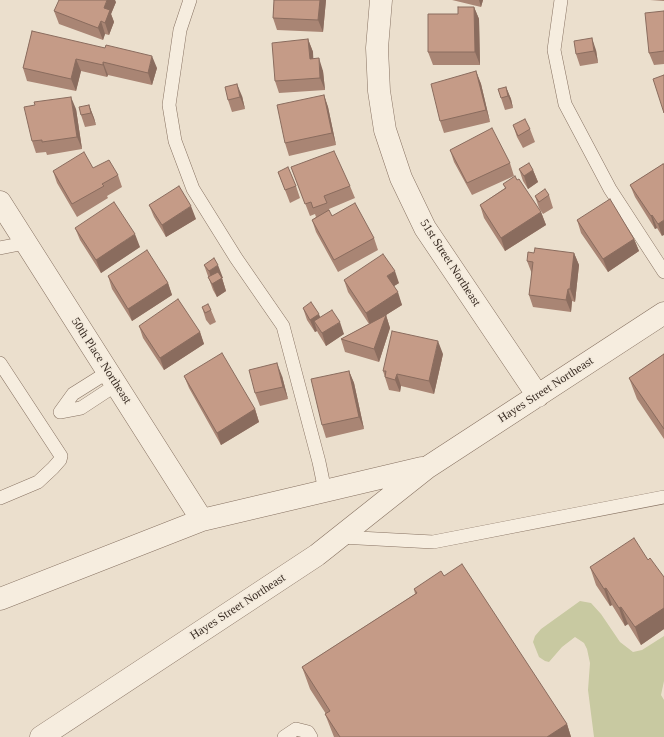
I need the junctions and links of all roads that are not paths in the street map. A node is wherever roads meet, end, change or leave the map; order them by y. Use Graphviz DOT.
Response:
graph roads {
  1 [pos="190,0"];
  2 [pos="381,0"];
  3 [pos="561,0"];
  4 [pos="0,202"];
  5 [pos="25,243"];
  6 [pos="0,248"];
  7 [pos="664,272"];
  8 [pos="664,313"];
  9 [pos="0,363"];
  10 [pos="112,379"];
  11 [pos="538,396"];
  12 [pos="41,423"];
  13 [pos="428,467"];
  14 [pos="325,491"];
  15 [pos="664,497"];
  16 [pos="0,498"];
  17 [pos="202,520"];
  18 [pos="340,537"];
  19 [pos="0,599"];
  20 [pos="41,737"];
  21 [pos="284,737"];
  22 [pos="311,737"];
  1 -- 14 [label="lane"];
  2 -- 11 [label="street, 51st Street Northeast"];
  3 -- 7 [label="lane"];
  4 -- 5 [label="street, 50th Place Northeast"];
  5 -- 6 [label="lane"];
  5 -- 10 [label="street, 50th Place Northeast"];
  8 -- 11 [label="street, Hayes Street Northeast"];
  9 -- 12 [label="lane"];
  10 -- 12 [label="lane"];
  10 -- 17 [label="street, 50th Place Northeast"];
  11 -- 13 [label="street, Hayes Street Northeast"];
  12 -- 16 [label="lane"];
  13 -- 14 [label="street, Hayes Street Northeast"];
  13 -- 18 [label="street, Hayes Street Northeast"];
  14 -- 17 [label="street, Hayes Street Northeast"];
  15 -- 18 [label="lane"];
  17 -- 19 [label="street, Hayes Street Northeast"];
  18 -- 20 [label="street, Hayes Street Northeast"];
  21 -- 22 [label="lane"];
}
